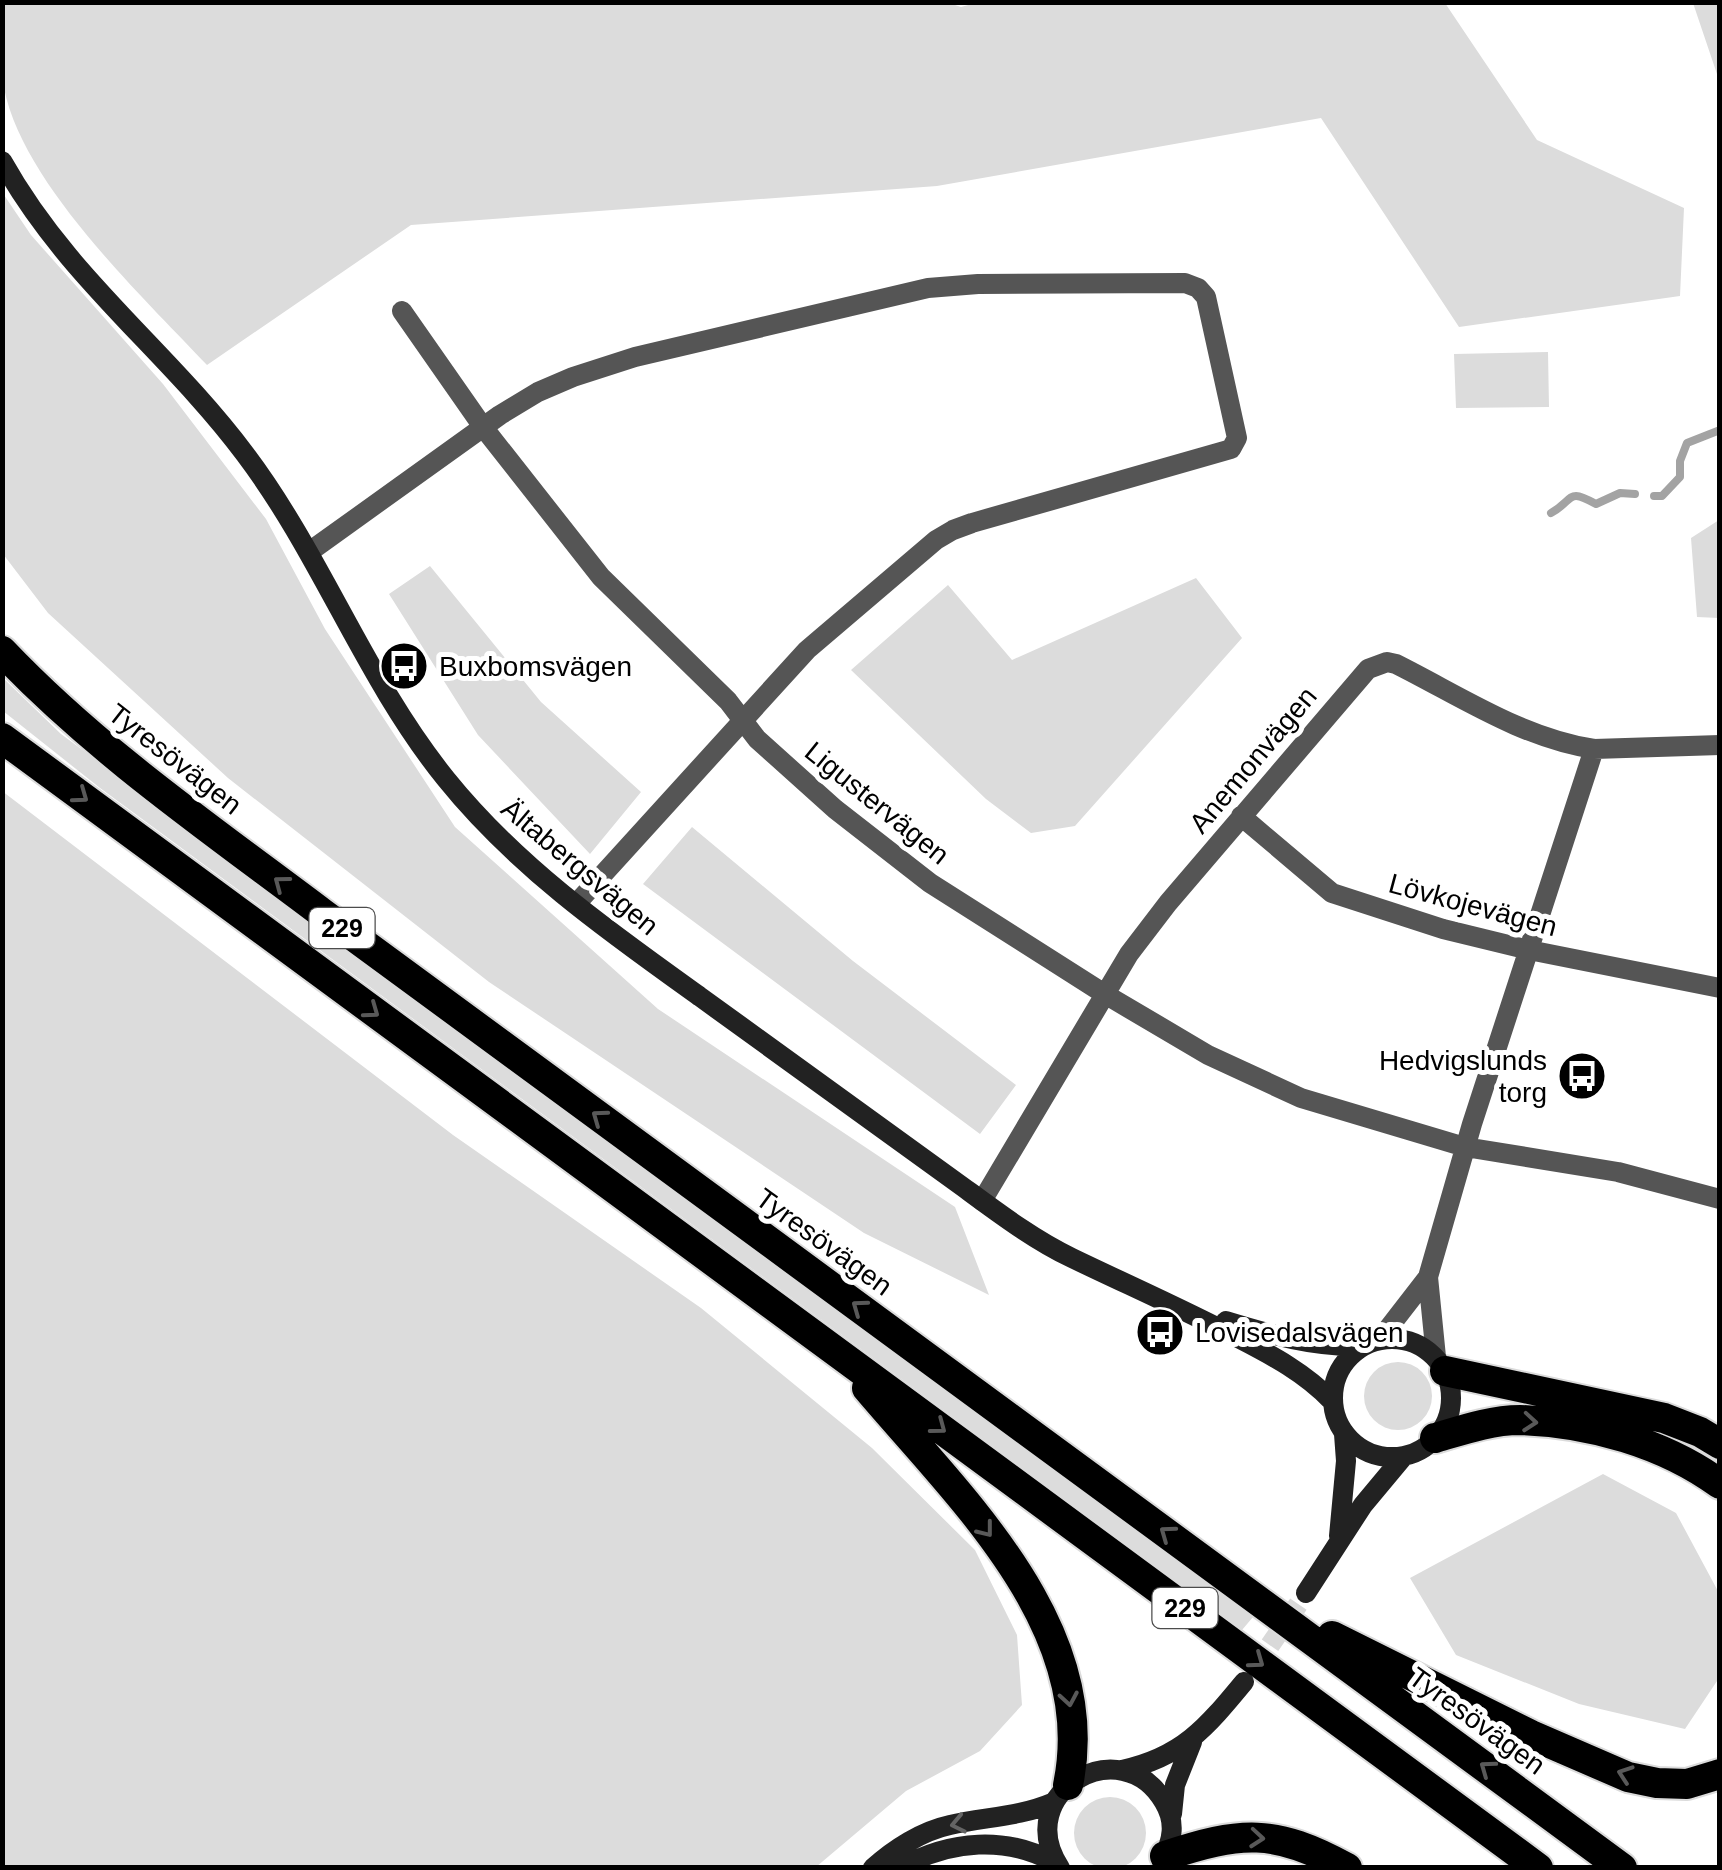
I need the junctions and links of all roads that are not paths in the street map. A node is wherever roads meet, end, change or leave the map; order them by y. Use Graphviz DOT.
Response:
graph roads {
  1 [pos="2,162"];
  2 [pos="402,311"];
  3 [pos="484,427"];
  4 [pos="308,552"];
  5 [pos="2,651"];
  6 [pos="742,720"];
  7 [pos="2,738"];
  8 [pos="1720,745"];
  9 [pos="1594,749"];
  10 [pos="1241,816"];
  11 [pos="576,904"];
  12 [pos="1529,950"];
  13 [pos="1720,988"];
  14 [pos="1104,994"];
  15 [pos="1465,1147"];
  16 [pos="1720,1199"];
  17 [pos="982,1202"];
  18 [pos="1428,1277"];
  19 [pos="1176,1305"];
  20 [pos="1371,1342"];
  21 [pos="833,1348"];
  22 [pos="1440,1364"];
  23 [pos="1332,1401"];
  24 [pos="1344,1434"];
  25 [pos="1435,1438"];
  26 [pos="1720,1444"];
  27 [pos="1403,1458"];
  28 [pos="1720,1484"];
  29 [pos="1339,1538"];
  30 [pos="1245,1591"];
  31 [pos="1306,1593"];
  32 [pos="1244,1682"];
  33 [pos="1192,1741"];
  34 [pos="1122,1770"];
  35 [pos="1720,1774"];
  36 [pos="1060,1794"];
  37 [pos="1172,1816"];
  38 [pos="1162,1862"];
  39 [pos="1058,1866"];
  40 [pos="873,1868"];
  41 [pos="900,1868"];
  42 [pos="1347,1868"];
  43 [pos="1538,1868"];
  44 [pos="1622,1868"];
  1 -- 4 [label="street, Ältabergsvägen"];
  2 -- 3 [label="street, Ligustervägen"];
  3 -- 4 [label="street"];
  3 -- 6 [label="street, Ligustervägen"];
  3 -- 6 [label="street"];
  4 -- 11 [label="street, Ältabergsvägen"];
  30 -- 5 [label="highway, Tyresövägen / 229, one-way"];
  6 -- 11 [label="street"];
  6 -- 14 [label="street, Ligustervägen"];
  7 -- 21 [label="highway, 229, one-way"];
  8 -- 9 [label="street, Anemonvägen"];
  9 -- 10 [label="street, Anemonvägen"];
  9 -- 12 [label="street"];
  10 -- 12 [label="street, Lövkojevägen"];
  10 -- 14 [label="street, Anemonvägen"];
  11 -- 17 [label="street, Ältabergsvägen"];
  12 -- 13 [label="street, Lövkojevägen"];
  12 -- 15 [label="street"];
  14 -- 15 [label="street, Ligustervägen"];
  14 -- 17 [label="street, Anemonvägen"];
  15 -- 16 [label="street"];
  15 -- 18 [label="street"];
  17 -- 19 [label="street, Ältabergsvägen"];
  18 -- 20 [label="street"];
  18 -- 22 [label="street"];
  19 -- 20 [label="street, Ältabergsvägen"];
  19 -- 23 [label="street, Ältabergsvägen"];
  20 -- 22 [label="street"];
  20 -- 23 [label="street"];
  21 -- 36 [label="highway, one-way"];
  21 -- 43 [label="highway, 229, one-way"];
  22 -- 25 [label="street"];
  22 -- 26 [label="highway"];
  23 -- 24 [label="street"];
  24 -- 27 [label="street"];
  24 -- 29 [label="street"];
  25 -- 27 [label="street"];
  25 -- 28 [label="highway, one-way"];
  27 -- 29 [label="street"];
  29 -- 31 [label="street"];
  35 -- 30 [label="highway, one-way"];
  44 -- 30 [label="highway, Tyresövägen / 229, one-way"];
  32 -- 33 [label="street"];
  33 -- 34 [label="street"];
  33 -- 37 [label="street"];
  34 -- 36 [label="street"];
  34 -- 37 [label="street"];
  36 -- 39 [label="street"];
  36 -- 40 [label="street, one-way"];
  37 -- 38 [label="street"];
  38 -- 42 [label="highway, one-way"];
  39 -- 41 [label="street"];
}
